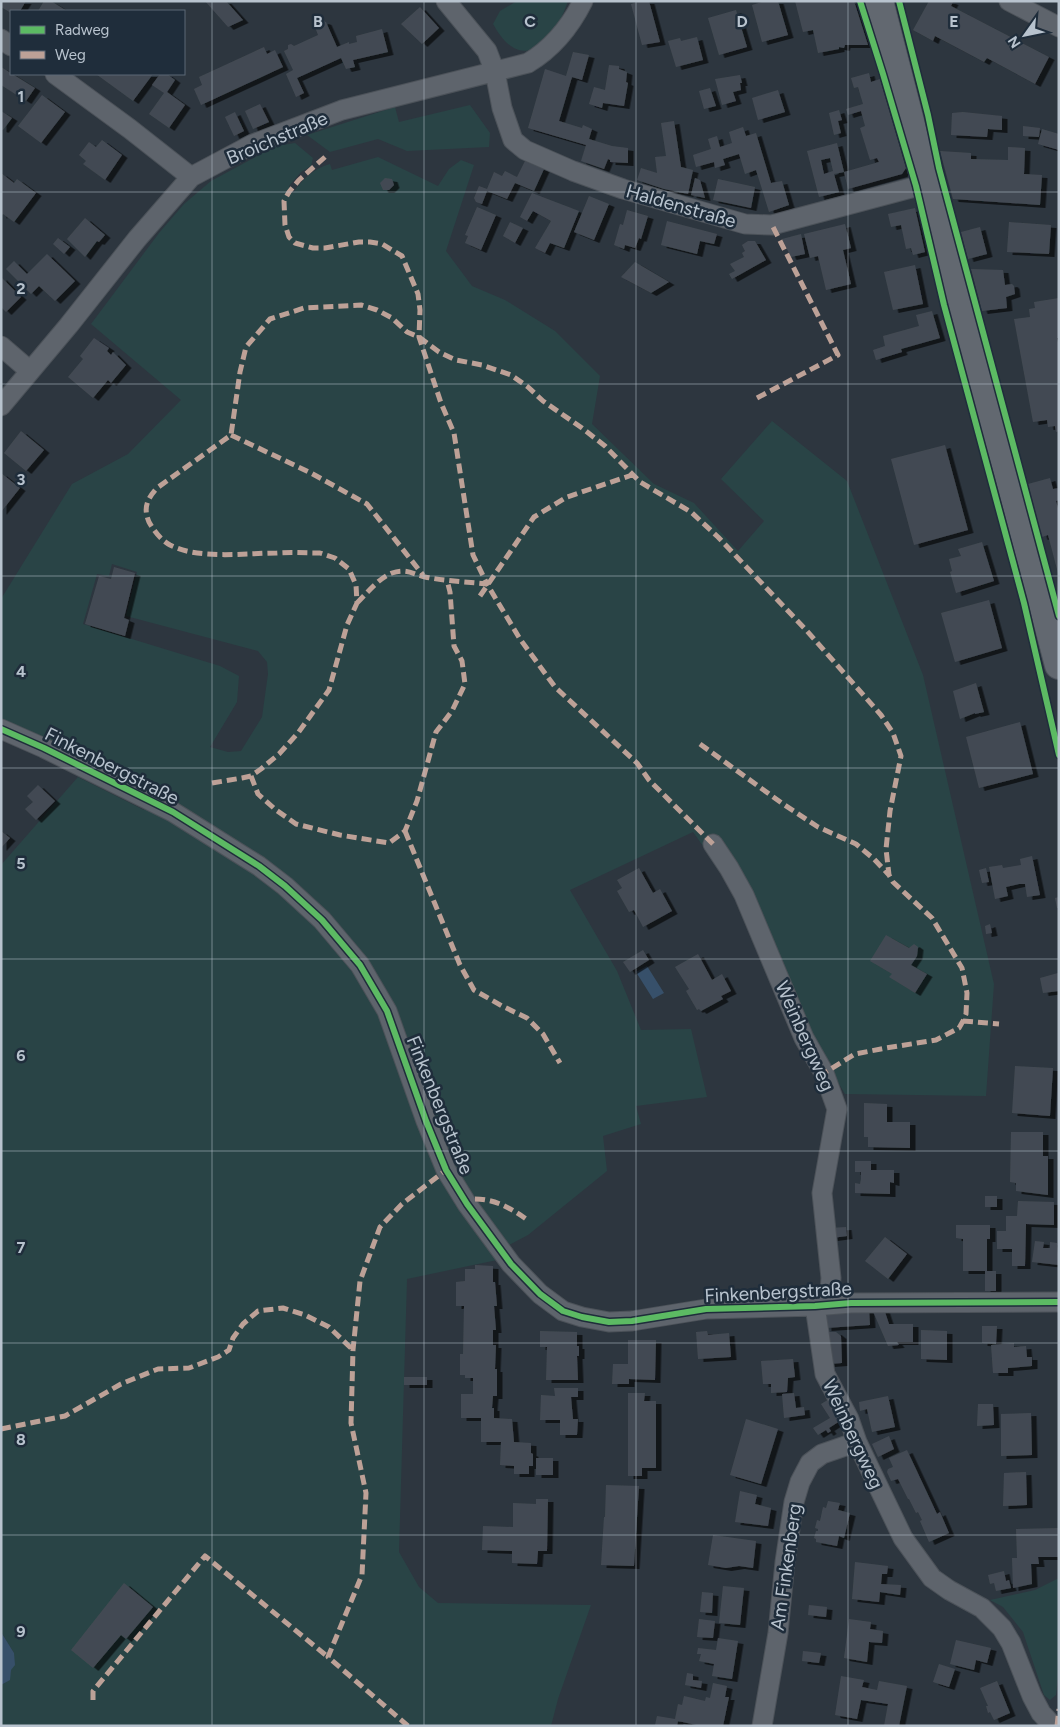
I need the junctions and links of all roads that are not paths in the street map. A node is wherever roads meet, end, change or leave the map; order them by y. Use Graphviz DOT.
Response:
graph roads {
  1 [pos="446,1"];
  2 [pos="583,1"];
  3 [pos="879,1"];
  4 [pos="1009,1"];
  5 [pos="1059,27"];
  6 [pos="496,72"];
  7 [pos="55,75"];
  8 [pos="191,176"];
  9 [pos="926,184"];
  10 [pos="1,346"];
  11 [pos="30,371"];
  12 [pos="1,406"];
  13 [pos="1059,665"];
  14 [pos="1,729"];
  15 [pos="713,844"];
  16 [pos="1059,1302"];
  17 [pos="815,1306"];
  18 [pos="858,1442"];
  19 [pos="762,1726"];
  20 [pos="1054,1726"];
  1 -- 6 [label="street, Haldenstraße"];
  2 -- 6 [label="street, Broichstraße"];
  3 -- 9 [label="main road"];
  4 -- 5 [label="street"];
  6 -- 8 [label="street, Broichstraße"];
  6 -- 9 [label="street, Haldenstraße"];
  7 -- 8 [label="street"];
  8 -- 11 [label="street, Broichstraße"];
  9 -- 13 [label="main road"];
  10 -- 11 [label="street"];
  11 -- 12 [label="street, Broichstraße"];
  14 -- 17 [label="street, Finkenbergstraße"];
  15 -- 17 [label="street, Weinbergweg"];
  16 -- 17 [label="street, Finkenbergstraße"];
  17 -- 18 [label="street, Weinbergweg"];
  18 -- 19 [label="street, Am Finkenberg"];
  18 -- 20 [label="street, Weinbergweg"];
}
